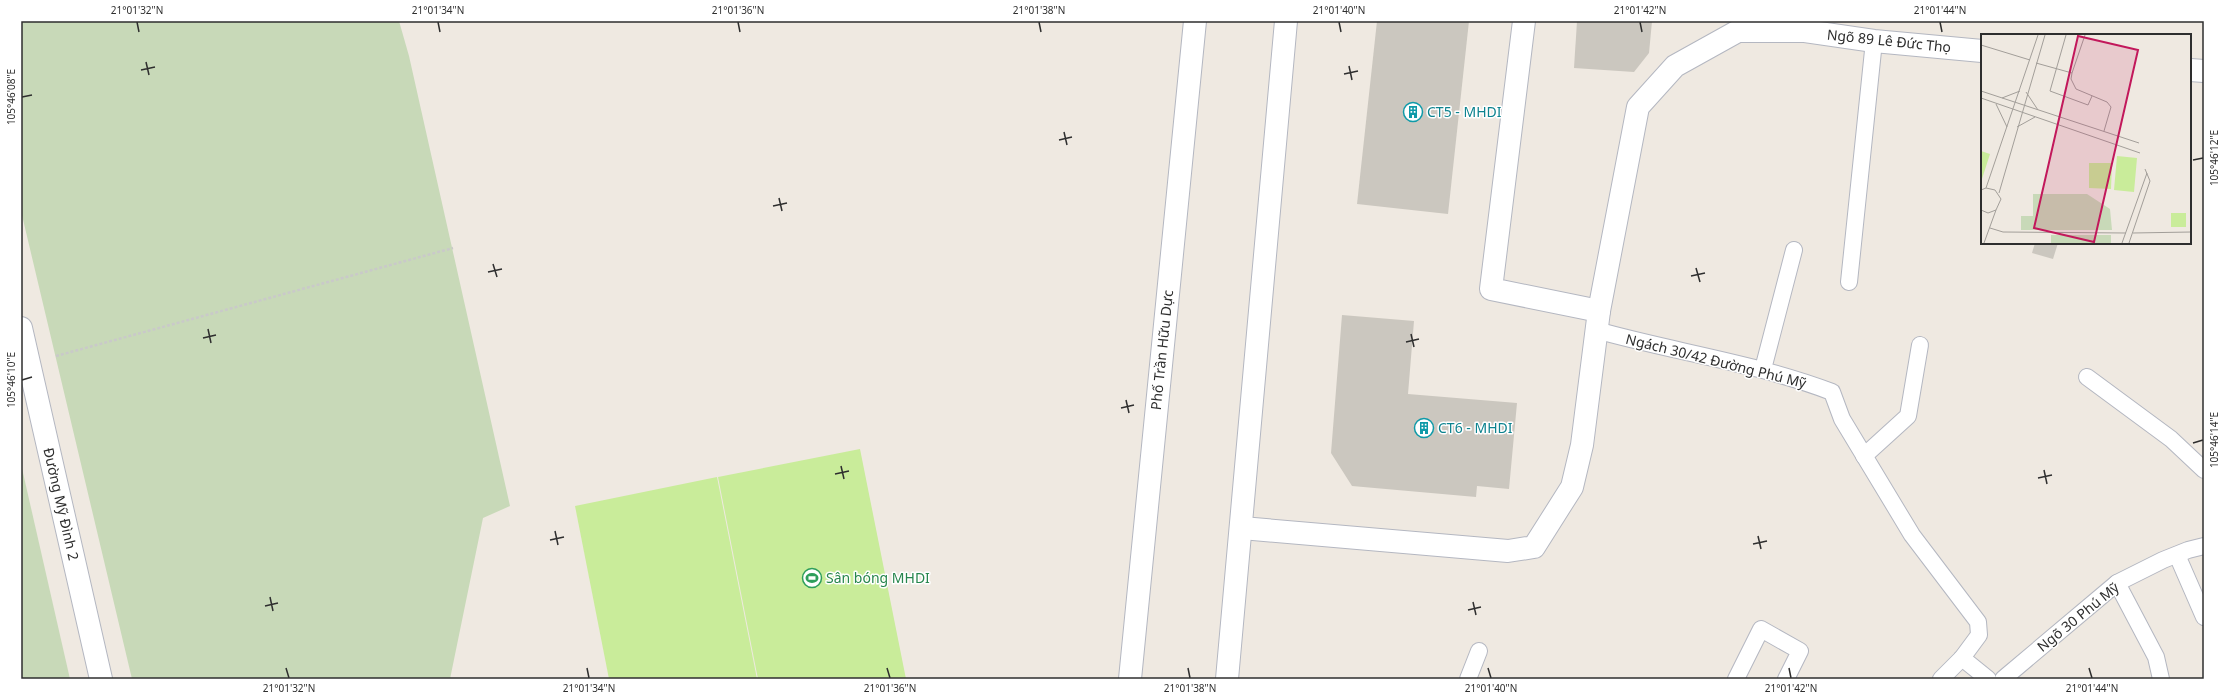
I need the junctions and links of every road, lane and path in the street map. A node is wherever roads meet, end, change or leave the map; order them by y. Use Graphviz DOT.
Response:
graph roads {
  1 [pos="1195,21"];
  2 [pos="1286,21"];
  3 [pos="1524,21"];
  4 [pos="1805,26"];
  5 [pos="1874,41"];
  6 [pos="1981,51"];
  7 [pos="2191,70"];
  8 [pos="2204,71"];
  9 [pos="452,248"];
  10 [pos="1794,250"];
  11 [pos="1849,282"];
  12 [pos="1597,321"];
  13 [pos="21,328"];
  14 [pos="1920,345"];
  15 [pos="29,363"];
  16 [pos="1763,370"];
  17 [pos="2086,377"];
  18 [pos="1864,456"];
  19 [pos="2204,470"];
  20 [pos="1242,528"];
  21 [pos="2204,546"];
  22 [pos="2177,555"];
  23 [pos="2117,583"];
  24 [pos="2204,617"];
  25 [pos="1479,651"];
  26 [pos="1962,658"];
  27 [pos="101,679"];
  28 [pos="1130,679"];
  29 [pos="1227,679"];
  30 [pos="1468,679"];
  31 [pos="1736,679"];
  32 [pos="1786,679"];
  33 [pos="1941,679"];
  34 [pos="1988,679"];
  35 [pos="2003,679"];
  36 [pos="2161,679"];
  1 -- 28 [label="street, Phố Trần Hữu Dực"];
  2 -- 20 [label="street"];
  3 -- 12 [label="street"];
  4 -- 5 [label="street, Ngõ 89 Lê Đức Thọ"];
  4 -- 12 [label="street, Ngõ 89 Lê Đức Thọ"];
  5 -- 6 [label="street, Ngõ 89 Lê Đức Thọ"];
  5 -- 11 [label="lane"];
  7 -- 8 [label="street"];
  9 -- 15 [label="path"];
  10 -- 16 [label="lane"];
  12 -- 16 [label="lane, Ngách 30/42 Đường Phú Mỹ"];
  12 -- 20 [label="street, Ngõ 89 Lê Đức Thọ"];
  13 -- 15 [label="street, Đường Mỹ Đình 2"];
  14 -- 18 [label="lane"];
  15 -- 27 [label="street, Đường Mỹ Đình 2"];
  16 -- 18 [label="lane, Ngách 30/42 Đường Phú Mỹ"];
  17 -- 19 [label="lane"];
  18 -- 26 [label="lane, Ngách 30/42 Đường Phú Mỹ"];
  20 -- 29 [label="street"];
  21 -- 22 [label="lane, Ngõ 30 Phú Mỹ"];
  22 -- 23 [label="lane, Ngõ 30 Phú Mỹ"];
  22 -- 24 [label="lane"];
  23 -- 35 [label="lane, Ngõ 30 Phú Mỹ"];
  23 -- 36 [label="lane"];
  25 -- 30 [label="lane"];
  26 -- 33 [label="lane"];
  26 -- 34 [label="lane"];
  31 -- 32 [label="lane"];
}
